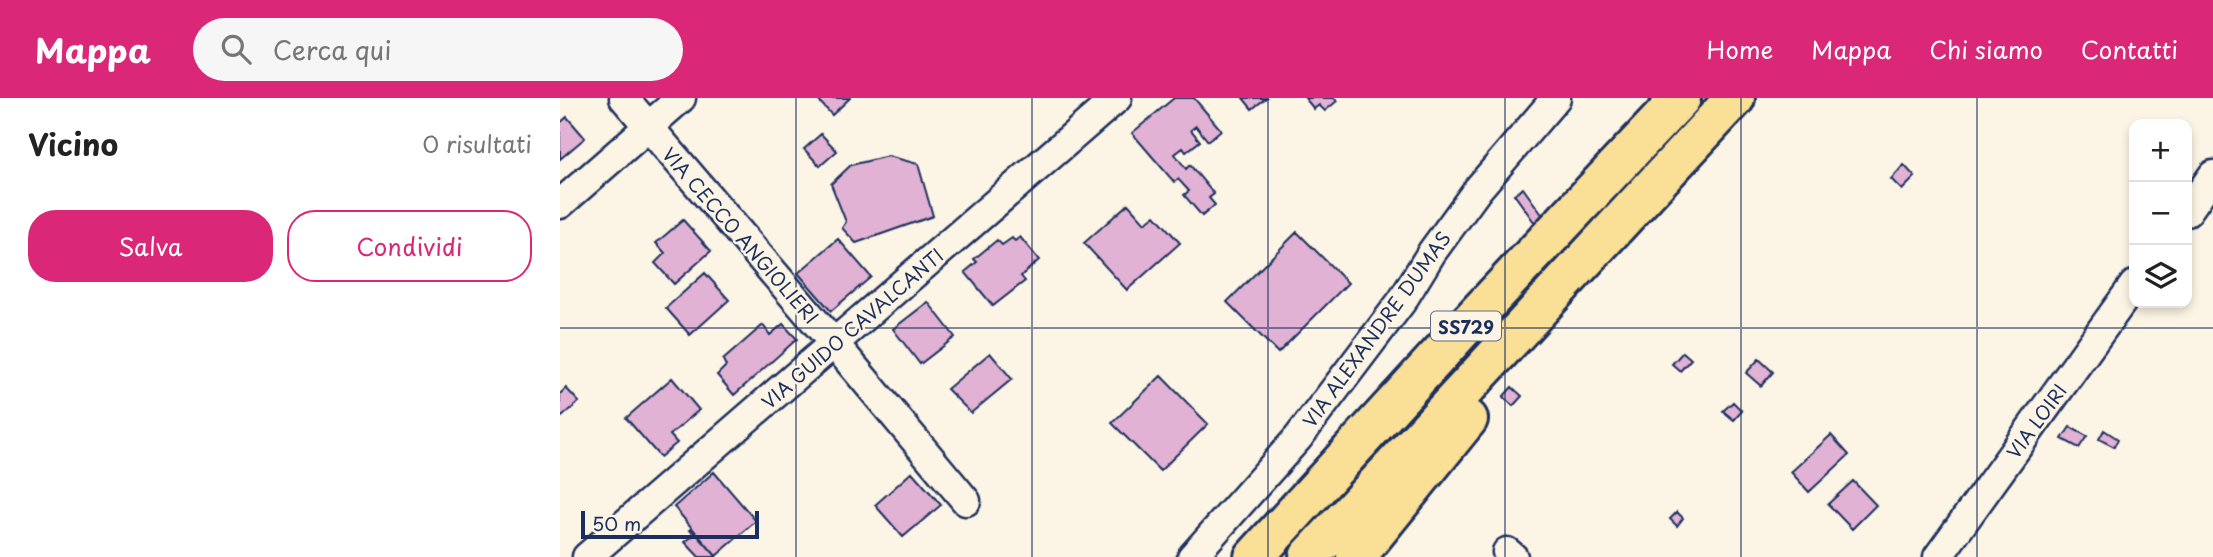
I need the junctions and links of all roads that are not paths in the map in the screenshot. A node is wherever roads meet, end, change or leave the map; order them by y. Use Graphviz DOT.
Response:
graph roads {
  1 [pos="624,98"];
  2 [pos="681,98"];
  3 [pos="1117,98"];
  4 [pos="1556,98"];
  5 [pos="1681,98"];
  6 [pos="1735,98"];
  7 [pos="648,127"];
  8 [pos="2213,175"];
  9 [pos="560,204"];
  10 [pos="2192,205"];
  11 [pos="1634,209"];
  12 [pos="2129,292"];
  13 [pos="834,343"];
  14 [pos="966,501"];
  15 [pos="587,557"];
  16 [pos="1192,557"];
  17 [pos="1254,557"];
  18 [pos="1309,557"];
  19 [pos="1356,557"];
  20 [pos="1938,557"];
  1 -- 7 [label="street, VIA CECCO ANGIOLIERI"];
  2 -- 7 [label="street"];
  3 -- 13 [label="street, VIA GUIDO CAVALCANTI"];
  4 -- 16 [label="street, VIA ALEXANDRE DUMAS"];
  5 -- 17 [label="highway, SS729"];
  6 -- 11 [label="highway, SS729"];
  7 -- 9 [label="street"];
  7 -- 13 [label="street, VIA CECCO ANGIOLIERI"];
  8 -- 10 [label="street"];
  11 -- 18 [label="highway, SS729"];
  11 -- 19 [label="highway"];
  12 -- 20 [label="street, VIA LOIRI"];
  13 -- 14 [label="street, VIA CECCO ANGIOLIERI"];
  13 -- 15 [label="street, VIA GUIDO CAVALCANTI"];
}
